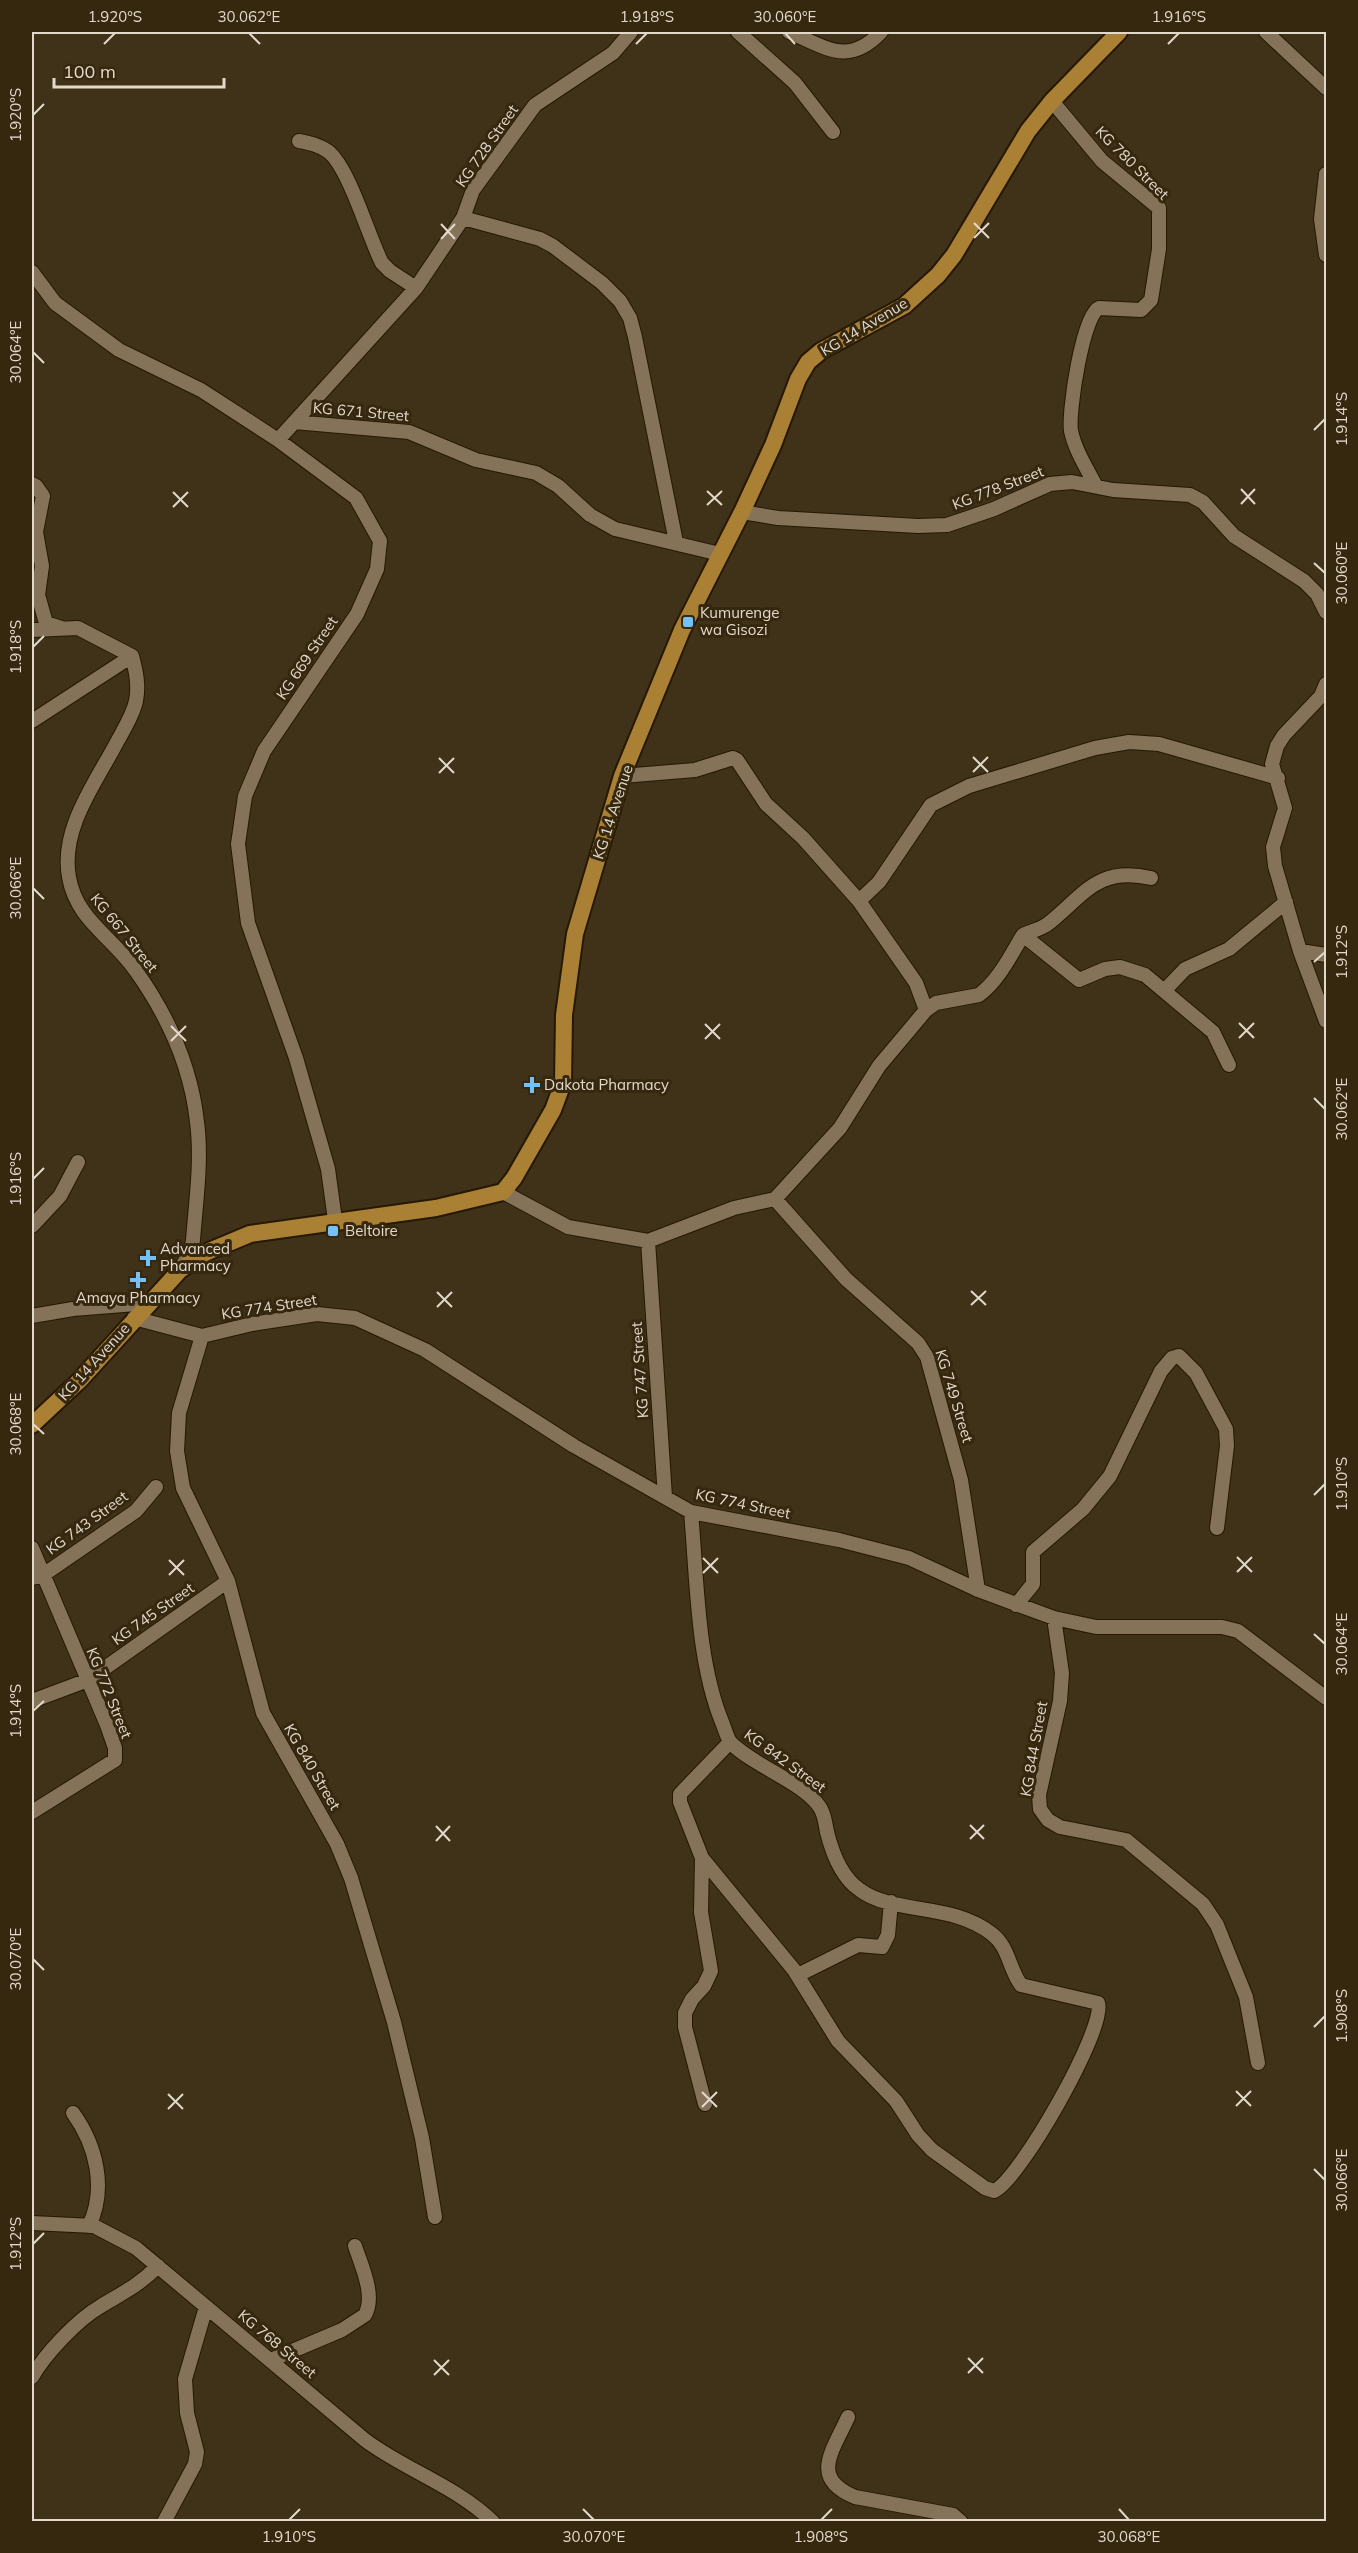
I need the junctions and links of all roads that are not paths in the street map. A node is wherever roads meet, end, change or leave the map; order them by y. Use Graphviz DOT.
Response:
graph roads {
  1 [pos="631,32"];
  2 [pos="738,32"];
  3 [pos="789,32"];
  4 [pos="881,32"];
  5 [pos="1119,32"];
  6 [pos="1266,32"];
  7 [pos="1326,88"];
  8 [pos="1052,101"];
  9 [pos="833,132"];
  10 [pos="299,141"];
  11 [pos="1326,174"];
  12 [pos="464,218"];
  13 [pos="1326,255"];
  14 [pos="32,272"];
  15 [pos="416,288"];
  16 [pos="294,422"];
  17 [pos="278,440"];
  18 [pos="32,484"];
  19 [pos="1096,486"];
  20 [pos="742,512"];
  21 [pos="676,542"];
  22 [pos="720,554"];
  23 [pos="1326,612"];
  24 [pos="78,628"];
  25 [pos="32,630"];
  26 [pos="132,656"];
  27 [pos="1326,684"];
  28 [pos="32,721"];
  29 [pos="622,776"];
  30 [pos="1278,778"];
  31 [pos="1151,878"];
  32 [pos="859,901"];
  33 [pos="1286,902"];
  34 [pos="1023,935"];
  35 [pos="1300,951"];
  36 [pos="1326,955"];
  37 [pos="1165,990"];
  38 [pos="926,1010"];
  39 [pos="1326,1021"];
  40 [pos="1229,1065"];
  41 [pos="78,1162"];
  42 [pos="503,1192"];
  43 [pos="775,1199"];
  44 [pos="335,1221"];
  45 [pos="32,1226"];
  46 [pos="648,1241"];
  47 [pos="180,1270"];
  48 [pos="149,1303"];
  49 [pos="32,1316"];
  50 [pos="134,1318"];
  51 [pos="202,1336"];
  52 [pos="32,1425"];
  53 [pos="156,1487"];
  54 [pos="665,1497"];
  55 [pos="691,1512"];
  56 [pos="1217,1528"];
  57 [pos="32,1548"];
  58 [pos="37,1577"];
  59 [pos="228,1581"];
  60 [pos="978,1590"];
  61 [pos="1016,1605"];
  62 [pos="1054,1618"];
  63 [pos="88,1680"];
  64 [pos="1326,1697"];
  65 [pos="32,1701"];
  66 [pos="730,1742"];
  67 [pos="32,1812"];
  68 [pos="702,1857"];
  69 [pos="891,1902"];
  70 [pos="798,1975"];
  71 [pos="1258,2063"];
  72 [pos="705,2104"];
  73 [pos="73,2113"];
  74 [pos="435,2217"];
  75 [pos="32,2223"];
  76 [pos="89,2226"];
  77 [pos="355,2246"];
  78 [pos="158,2266"];
  79 [pos="206,2307"];
  80 [pos="271,2360"];
  81 [pos="32,2377"];
  82 [pos="848,2417"];
  83 [pos="166,2521"];
  84 [pos="492,2522"];
  85 [pos="961,2522"];
  1 -- 12 [label="street, KG 728 Street"];
  2 -- 9 [label="street"];
  3 -- 4 [label="street"];
  5 -- 8 [label="main road, KG 14 Avenue"];
  6 -- 7 [label="street"];
  8 -- 19 [label="street, KG 780 Street"];
  8 -- 20 [label="main road, KG 14 Avenue"];
  10 -- 15 [label="street"];
  11 -- 13 [label="street"];
  12 -- 15 [label="street, KG 728 Street"];
  12 -- 21 [label="street"];
  14 -- 17 [label="street, KG 669 Street"];
  15 -- 16 [label="street, KG 728 Street"];
  16 -- 17 [label="street, KG 728 Street"];
  16 -- 21 [label="street, KG 671 Street"];
  17 -- 44 [label="street, KG 669 Street"];
  18 -- 24 [label="street"];
  19 -- 20 [label="street, KG 778 Street"];
  19 -- 23 [label="street, KG 778 Street"];
  20 -- 22 [label="main road, KG 14 Avenue"];
  21 -- 22 [label="street, KG 671 Street"];
  22 -- 29 [label="main road, KG 14 Avenue"];
  24 -- 25 [label="street"];
  24 -- 26 [label="street"];
  26 -- 28 [label="street"];
  26 -- 47 [label="street, KG 667 Street"];
  27 -- 30 [label="street"];
  29 -- 32 [label="street"];
  29 -- 42 [label="main road, KG 14 Avenue"];
  30 -- 32 [label="street"];
  30 -- 33 [label="street"];
  31 -- 34 [label="street"];
  32 -- 38 [label="street"];
  33 -- 35 [label="street"];
  33 -- 37 [label="street"];
  34 -- 37 [label="street"];
  34 -- 38 [label="street"];
  35 -- 36 [label="street"];
  35 -- 39 [label="street"];
  37 -- 40 [label="street"];
  38 -- 43 [label="street"];
  41 -- 45 [label="street"];
  42 -- 44 [label="main road, KG 14 Avenue"];
  42 -- 46 [label="street"];
  43 -- 46 [label="street"];
  43 -- 60 [label="street, KG 749 Street"];
  44 -- 47 [label="main road, KG 14 Avenue"];
  46 -- 54 [label="street, KG 747 Street"];
  47 -- 48 [label="main road, KG 14 Avenue"];
  48 -- 49 [label="street"];
  48 -- 50 [label="main road, KG 14 Avenue"];
  50 -- 51 [label="street, KG 774 Street"];
  50 -- 52 [label="main road, KG 14 Avenue"];
  51 -- 54 [label="street, KG 774 Street"];
  51 -- 59 [label="street, KG 840 Street"];
  53 -- 58 [label="street, KG 743 Street"];
  54 -- 55 [label="street, KG 774 Street"];
  55 -- 60 [label="street, KG 774 Street"];
  55 -- 66 [label="street, KG 842 Street"];
  56 -- 61 [label="street"];
  57 -- 58 [label="street, KG 772 Street"];
  58 -- 63 [label="street, KG 772 Street"];
  59 -- 63 [label="street, KG 745 Street"];
  59 -- 74 [label="street, KG 840 Street"];
  60 -- 61 [label="street, KG 774 Street"];
  61 -- 62 [label="street, KG 774 Street"];
  62 -- 64 [label="street, KG 774 Street"];
  62 -- 71 [label="street, KG 844 Street"];
  63 -- 65 [label="street, KG 745 Street"];
  63 -- 67 [label="street, KG 772 Street"];
  66 -- 68 [label="street"];
  66 -- 69 [label="street, KG 842 Street"];
  68 -- 70 [label="street"];
  68 -- 72 [label="street"];
  69 -- 70 [label="street"];
  69 -- 70 [label="street, KG 842 Street"];
  73 -- 76 [label="street"];
  75 -- 76 [label="street, KG 768 Street"];
  76 -- 78 [label="street, KG 768 Street"];
  77 -- 80 [label="street"];
  78 -- 79 [label="street, KG 768 Street"];
  78 -- 81 [label="street"];
  79 -- 80 [label="street, KG 768 Street"];
  79 -- 83 [label="street"];
  80 -- 84 [label="street, KG 768 Street"];
  82 -- 85 [label="street"];
}
